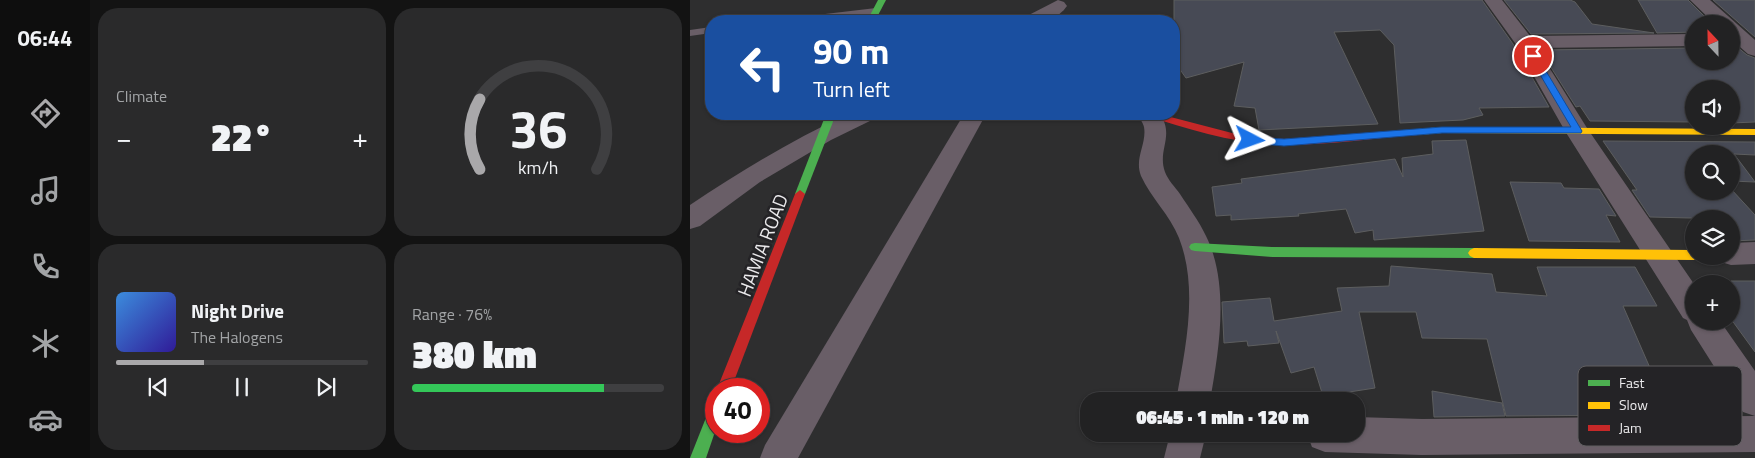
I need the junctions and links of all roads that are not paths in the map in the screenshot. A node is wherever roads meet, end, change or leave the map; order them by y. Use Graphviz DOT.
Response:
graph roads {
  1 [pos="882,0"];
  2 [pos="1493,0"];
  3 [pos="1699,0"];
  4 [pos="1059,3"];
  5 [pos="874,15"];
  6 [pos="1041,15"];
  7 [pos="1049,15"];
  8 [pos="1716,15"];
  9 [pos="705,31"];
  10 [pos="690,33"];
  11 [pos="1685,40"];
  12 [pos="1524,42"];
  13 [pos="843,120"];
  14 [pos="971,120"];
  15 [pos="1153,120"];
  16 [pos="1171,120"];
  17 [pos="827,124"];
  18 [pos="1577,131"];
  19 [pos="1755,132"];
  20 [pos="690,219"];
  21 [pos="1195,247"];
  22 [pos="1755,253"];
  23 [pos="1740,254"];
  24 [pos="1685,255"];
  25 [pos="1658,256"];
  26 [pos="1685,296"];
  27 [pos="1708,330"];
  28 [pos="1732,366"];
  29 [pos="728,378"];
  30 [pos="1742,381"];
  31 [pos="1194,392"];
  32 [pos="1755,400"];
  33 [pos="1742,434"];
  34 [pos="1755,434"];
  35 [pos="1365,435"];
  36 [pos="1578,436"];
  37 [pos="705,439"];
  38 [pos="1186,442"];
  39 [pos="698,458"];
  40 [pos="778,458"];
  41 [pos="1182,458"];
  1 -- 5 [label="street"];
  2 -- 12 [label="street"];
  3 -- 8 [label="street"];
  4 -- 6 [label="street"];
  4 -- 7 [label="street"];
  9 -- 10 [label="lane"];
  11 -- 12 [label="street"];
  12 -- 18 [label="street"];
  13 -- 17 [label="street"];
  14 -- 40 [label="street"];
  15 -- 21 [label="street"];
  16 -- 18 [label="street"];
  17 -- 20 [label="street"];
  17 -- 29 [label="street, HAMIA ROAD"];
  18 -- 19 [label="street"];
  18 -- 25 [label="street"];
  21 -- 25 [label="street"];
  21 -- 31 [label="street"];
  22 -- 23 [label="street"];
  24 -- 25 [label="street"];
  25 -- 26 [label="street"];
  27 -- 28 [label="street"];
  30 -- 32 [label="street"];
  33 -- 34 [label="street"];
  35 -- 36 [label="street"];
  37 -- 39 [label="street"];
  38 -- 41 [label="street"];
}
